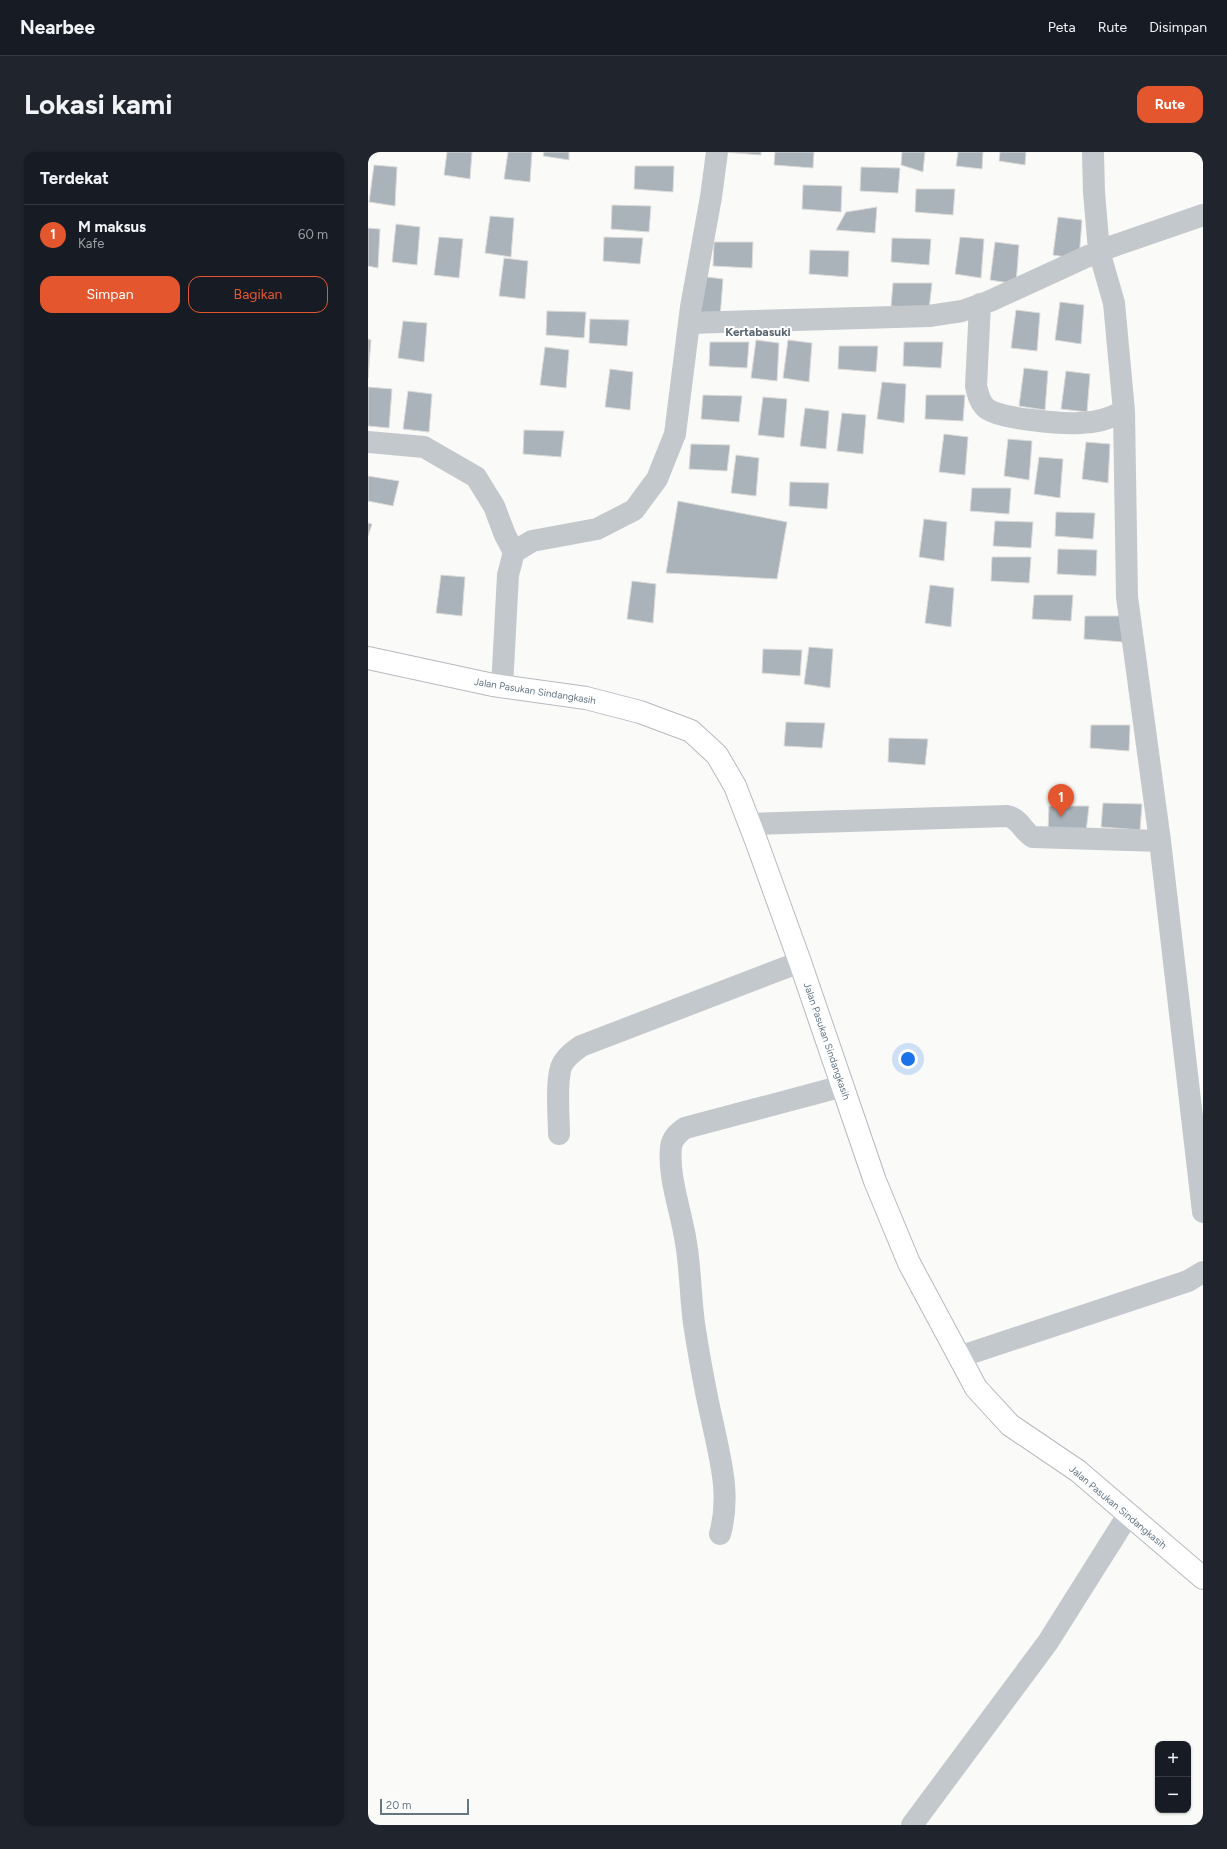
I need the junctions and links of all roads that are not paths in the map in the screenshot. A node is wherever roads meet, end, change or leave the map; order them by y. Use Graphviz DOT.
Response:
graph roads {
  1 [pos="717,152"];
  2 [pos="1093,152"];
  3 [pos="1203,215"];
  4 [pos="1099,251"];
  5 [pos="980,304"];
  6 [pos="689,323"];
  7 [pos="1124,411"];
  8 [pos="368,442"];
  9 [pos="514,552"];
  10 [pos="368,658"];
  11 [pos="502,687"];
  12 [pos="750,824"];
  13 [pos="1160,841"];
  14 [pos="800,962"];
  15 [pos="843,1086"];
  16 [pos="559,1134"];
  17 [pos="1203,1212"];
  18 [pos="1203,1272"];
  19 [pos="959,1357"];
  20 [pos="1128,1515"];
  21 [pos="720,1534"];
  22 [pos="1203,1578"];
  23 [pos="912,1825"];
  1 -- 6 [label="street"];
  2 -- 4 [label="street"];
  3 -- 4 [label="street"];
  4 -- 5 [label="street"];
  4 -- 7 [label="street"];
  5 -- 6 [label="street"];
  5 -- 7 [label="street"];
  6 -- 9 [label="street"];
  7 -- 13 [label="street"];
  8 -- 9 [label="street"];
  9 -- 11 [label="street"];
  10 -- 11 [label="main road, Jalan Pasukan Sindangkasih"];
  11 -- 12 [label="main road, Jalan Pasukan Sindangkasih"];
  12 -- 13 [label="street"];
  12 -- 14 [label="main road, Jalan Pasukan Sindangkasih"];
  13 -- 17 [label="street"];
  14 -- 15 [label="main road, Jalan Pasukan Sindangkasih"];
  14 -- 16 [label="street"];
  15 -- 19 [label="main road, Jalan Pasukan Sindangkasih"];
  15 -- 21 [label="street"];
  18 -- 19 [label="street"];
  19 -- 20 [label="main road, Jalan Pasukan Sindangkasih"];
  20 -- 22 [label="main road, Jalan Pasukan Sindangkasih"];
  20 -- 23 [label="street"];
}
